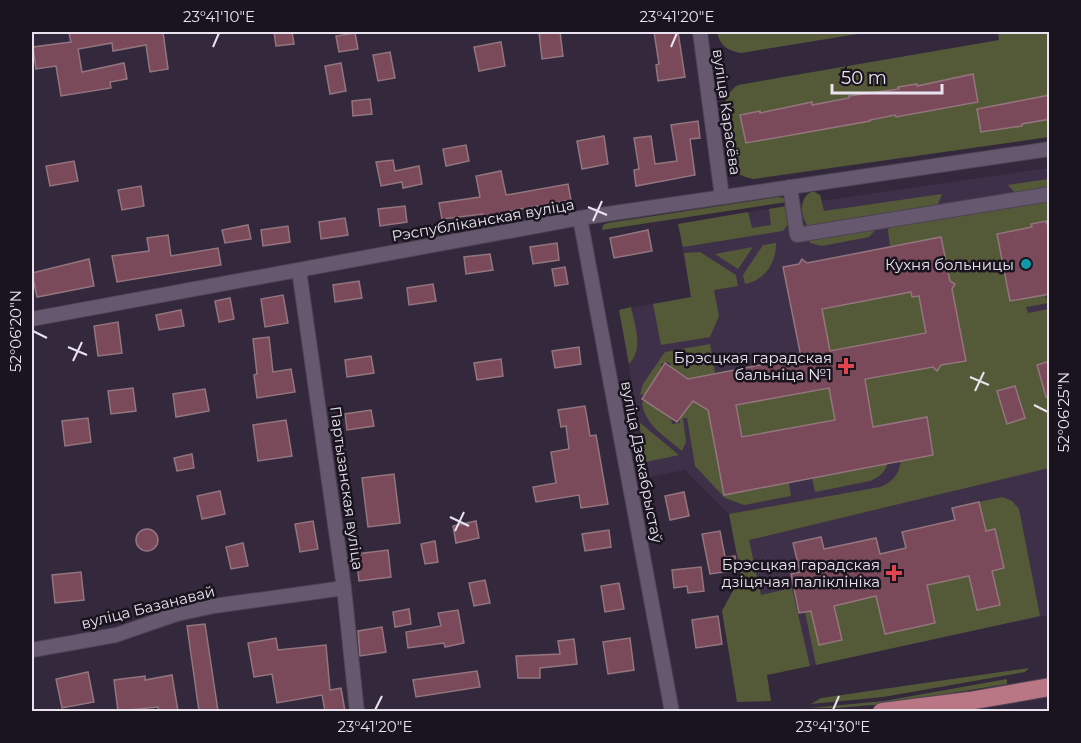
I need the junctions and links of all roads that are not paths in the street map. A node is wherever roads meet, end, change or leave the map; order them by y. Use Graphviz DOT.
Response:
graph roads {
  1 [pos="700,32"];
  2 [pos="1050,149"];
  3 [pos="790,187"];
  4 [pos="1050,194"];
  5 [pos="722,197"];
  6 [pos="580,219"];
  7 [pos="299,270"];
  8 [pos="32,319"];
  9 [pos="344,588"];
  10 [pos="32,650"];
  11 [pos="1050,687"];
  12 [pos="357,711"];
  13 [pos="672,711"];
  14 [pos="882,711"];
  1 -- 5 [label="street, вуліца Карасёва"];
  2 -- 3 [label="street, Рэспубліканская вуліца"];
  3 -- 4 [label="street"];
  3 -- 5 [label="street, Рэспубліканская вуліца"];
  5 -- 6 [label="street, Рэспубліканская вуліца"];
  6 -- 7 [label="street, Рэспубліканская вуліца"];
  6 -- 13 [label="street, вуліца Дзекабрыстаў"];
  7 -- 8 [label="street, Рэспубліканская вуліца"];
  7 -- 9 [label="street, Партызанская вуліца"];
  9 -- 10 [label="street, вуліца Базанавай"];
  9 -- 12 [label="street, Партызанская вуліца"];
  11 -- 14 [label="main road"];
}
